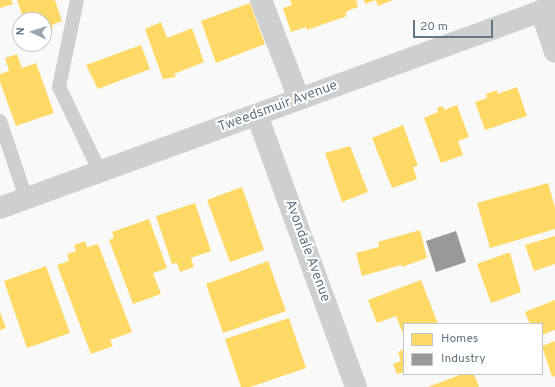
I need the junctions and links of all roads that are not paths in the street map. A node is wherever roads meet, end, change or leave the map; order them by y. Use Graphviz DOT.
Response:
graph roads {
  1 [pos="77,0"];
  2 [pos="261,0"];
  3 [pos="548,8"];
  4 [pos="555,52"];
  5 [pos="299,99"];
  6 [pos="257,115"];
  7 [pos="0,121"];
  8 [pos="100,172"];
  9 [pos="26,198"];
  10 [pos="0,208"];
  11 [pos="356,387"];
  1 -- 8 [label="lane"];
  2 -- 5 [label="street"];
  3 -- 4 [label="street"];
  3 -- 5 [label="street, Tweedsmuir Avenue"];
  5 -- 6 [label="street, Tweedsmuir Avenue"];
  6 -- 8 [label="street, Tweedsmuir Avenue"];
  6 -- 11 [label="street, Avondale Avenue"];
  7 -- 9 [label="lane"];
  8 -- 9 [label="street, Tweedsmuir Avenue"];
  9 -- 10 [label="street, Tweedsmuir Avenue"];
}
